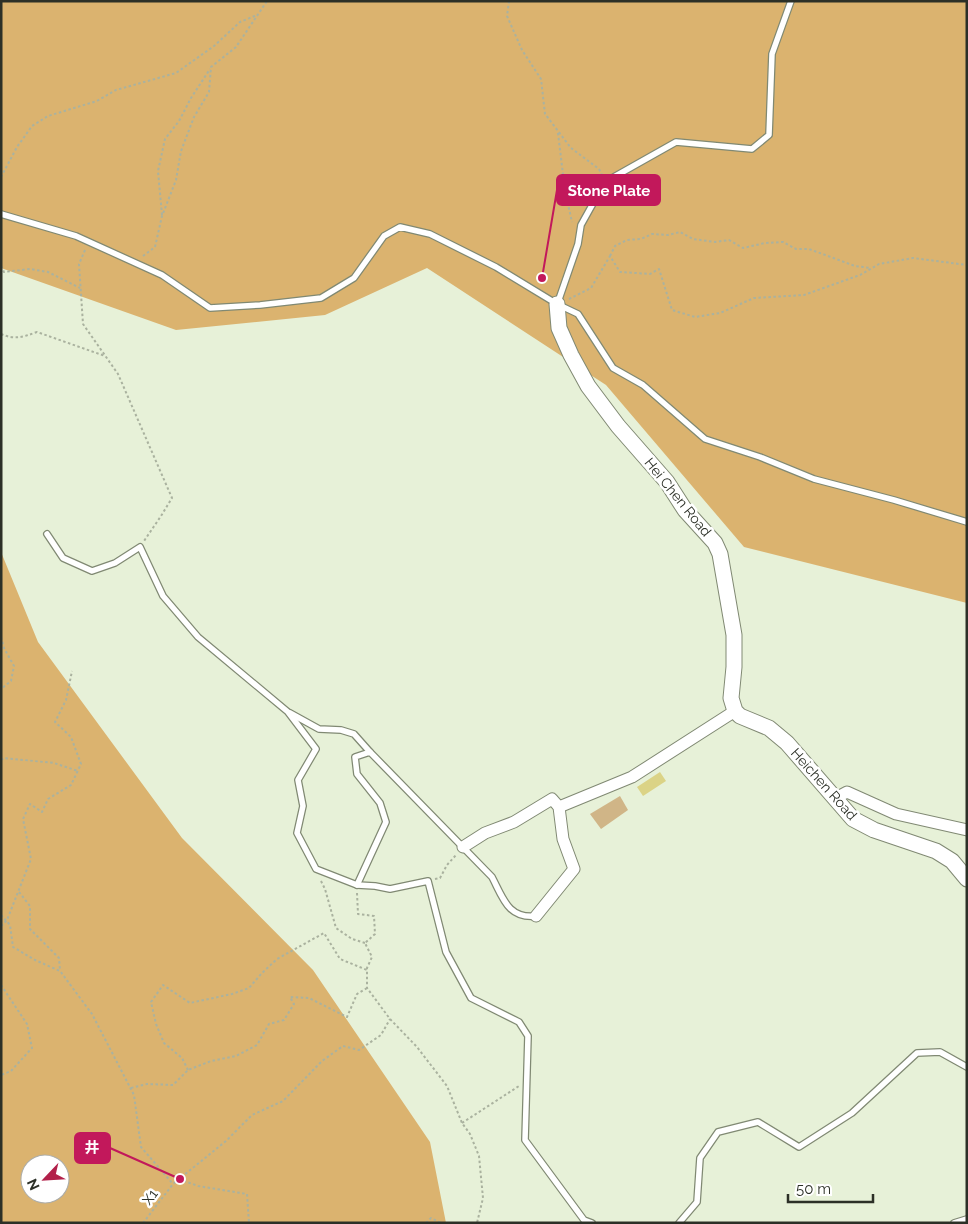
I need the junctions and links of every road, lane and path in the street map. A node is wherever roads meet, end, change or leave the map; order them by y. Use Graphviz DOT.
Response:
graph roads {
  1 [pos="267,1"];
  2 [pos="509,1"];
  3 [pos="791,1"];
  4 [pos="257,15"];
  5 [pos="211,68"];
  6 [pos="558,133"];
  7 [pos="1,177"];
  8 [pos="605,182"];
  9 [pos="1,214"];
  10 [pos="162,216"];
  11 [pos="572,223"];
  12 [pos="90,242"];
  13 [pos="610,256"];
  14 [pos="135,263"];
  15 [pos="967,265"];
  16 [pos="1,266"];
  17 [pos="872,268"];
  18 [pos="80,288"];
  19 [pos="557,304"];
  20 [pos="1,334"];
  21 [pos="105,356"];
  22 [pos="967,522"];
  23 [pos="47,534"];
  24 [pos="140,547"];
  25 [pos="1,637"];
  26 [pos="72,672"];
  27 [pos="1,688"];
  28 [pos="735,711"];
  29 [pos="288,712"];
  30 [pos="370,752"];
  31 [pos="1,760"];
  32 [pos="78,772"];
  33 [pos="834,799"];
  34 [pos="559,807"];
  35 [pos="967,830"];
  36 [pos="463,847"];
  37 [pos="447,865"];
  38 [pos="316,869"];
  39 [pos="967,879"];
  40 [pos="428,881"];
  41 [pos="357,885"];
  42 [pos="19,892"];
  43 [pos="1,915"];
  44 [pos="536,916"];
  45 [pos="7,920"];
  46 [pos="1,926"];
  47 [pos="366,943"];
  48 [pos="367,970"];
  49 [pos="60,971"];
  50 [pos="1,985"];
  51 [pos="367,988"];
  52 [pos="390,1019"];
  53 [pos="967,1066"];
  54 [pos="188,1070"];
  55 [pos="1,1075"];
  56 [pos="526,1082"];
  57 [pos="131,1088"];
  58 [pos="462,1123"];
  59 [pos="173,1184"];
  60 [pos="967,1219"];
  61 [pos="143,1223"];
  62 [pos="249,1223"];
  63 [pos="426,1223"];
  64 [pos="441,1223"];
  65 [pos="477,1223"];
  66 [pos="592,1223"];
  67 [pos="679,1223"];
  68 [pos="954,1223"];
  1 -- 4 [label="path"];
  2 -- 6 [label="path"];
  3 -- 8 [label="lane"];
  4 -- 5 [label="path"];
  4 -- 7 [label="path"];
  5 -- 10 [label="path"];
  5 -- 10 [label="path"];
  6 -- 8 [label="path"];
  6 -- 11 [label="path"];
  8 -- 19 [label="lane"];
  9 -- 12 [label="lane"];
  10 -- 14 [label="path"];
  12 -- 14 [label="lane"];
  12 -- 18 [label="path"];
  13 -- 17 [label="path"];
  13 -- 17 [label="path"];
  13 -- 19 [label="path"];
  14 -- 19 [label="lane"];
  15 -- 17 [label="path"];
  16 -- 18 [label="path"];
  18 -- 21 [label="path"];
  19 -- 22 [label="lane"];
  19 -- 28 [label="street, Hei Chen Road"];
  20 -- 21 [label="path"];
  21 -- 24 [label="path"];
  23 -- 24 [label="lane"];
  24 -- 29 [label="lane"];
  25 -- 27 [label="path"];
  26 -- 32 [label="path"];
  28 -- 33 [label="street, Heichen Road"];
  28 -- 34 [label="street"];
  29 -- 30 [label="lane"];
  29 -- 38 [label="lane"];
  30 -- 36 [label="lane"];
  30 -- 41 [label="lane"];
  31 -- 32 [label="path"];
  32 -- 42 [label="path"];
  33 -- 35 [label="street"];
  33 -- 39 [label="street, Heichen Road"];
  34 -- 36 [label="street"];
  34 -- 44 [label="street"];
  36 -- 44 [label="lane"];
  37 -- 40 [label="path"];
  38 -- 41 [label="lane"];
  38 -- 47 [label="path"];
  40 -- 41 [label="lane"];
  40 -- 56 [label="lane"];
  41 -- 47 [label="path"];
  42 -- 45 [label="path"];
  42 -- 49 [label="path"];
  43 -- 45 [label="path"];
  45 -- 46 [label="path"];
  45 -- 49 [label="path"];
  47 -- 48 [label="path"];
  48 -- 51 [label="path"];
  48 -- 54 [label="path"];
  49 -- 57 [label="path"];
  50 -- 55 [label="path"];
  51 -- 52 [label="path"];
  51 -- 54 [label="path"];
  52 -- 58 [label="path"];
  52 -- 59 [label="path, X1"];
  53 -- 67 [label="lane"];
  54 -- 57 [label="path"];
  56 -- 58 [label="path"];
  56 -- 66 [label="lane"];
  57 -- 59 [label="path"];
  58 -- 65 [label="path"];
  59 -- 61 [label="path, X1"];
  59 -- 62 [label="path"];
  60 -- 68 [label="lane"];
  63 -- 64 [label="path"];
}
